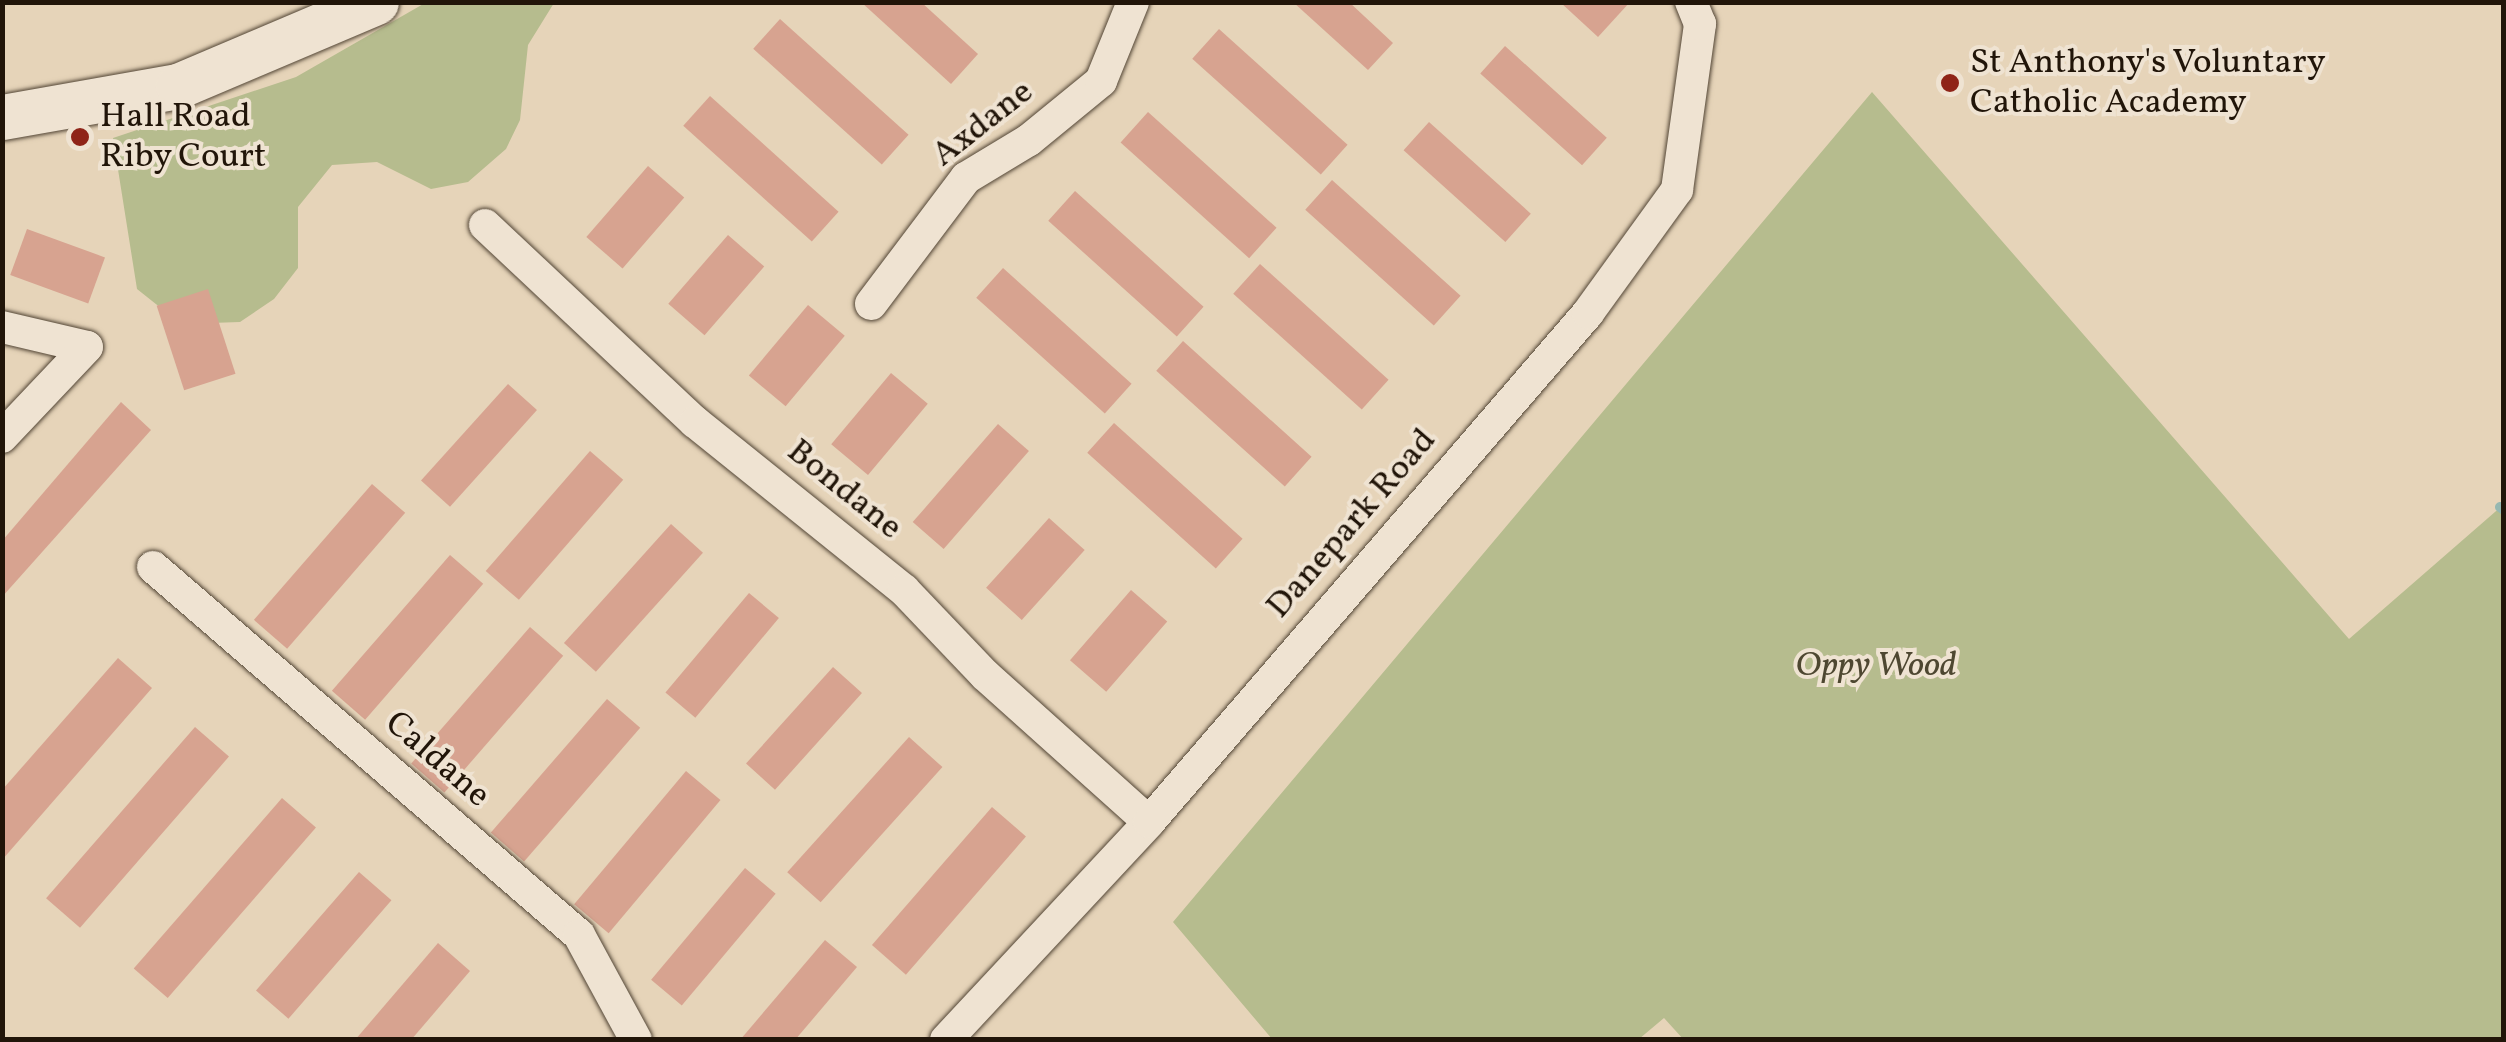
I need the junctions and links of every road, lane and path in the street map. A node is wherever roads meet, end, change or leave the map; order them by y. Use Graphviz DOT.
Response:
graph roads {
  1 [pos="1133,2"];
  2 [pos="1691,2"];
  3 [pos="367,5"];
  4 [pos="2,117"];
  5 [pos="485,225"];
  6 [pos="871,304"];
  7 [pos="2,327"];
  8 [pos="2,437"];
  9 [pos="153,566"];
  10 [pos="1149,822"];
  11 [pos="636,1040"];
  12 [pos="946,1040"];
  1 -- 6 [label="street, Axdane"];
  2 -- 10 [label="street, Danepark Road"];
  3 -- 4 [label="street"];
  5 -- 10 [label="street, Bondane"];
  7 -- 8 [label="street"];
  9 -- 11 [label="street, Caldane"];
  10 -- 12 [label="street, Danepark Road"];
}
